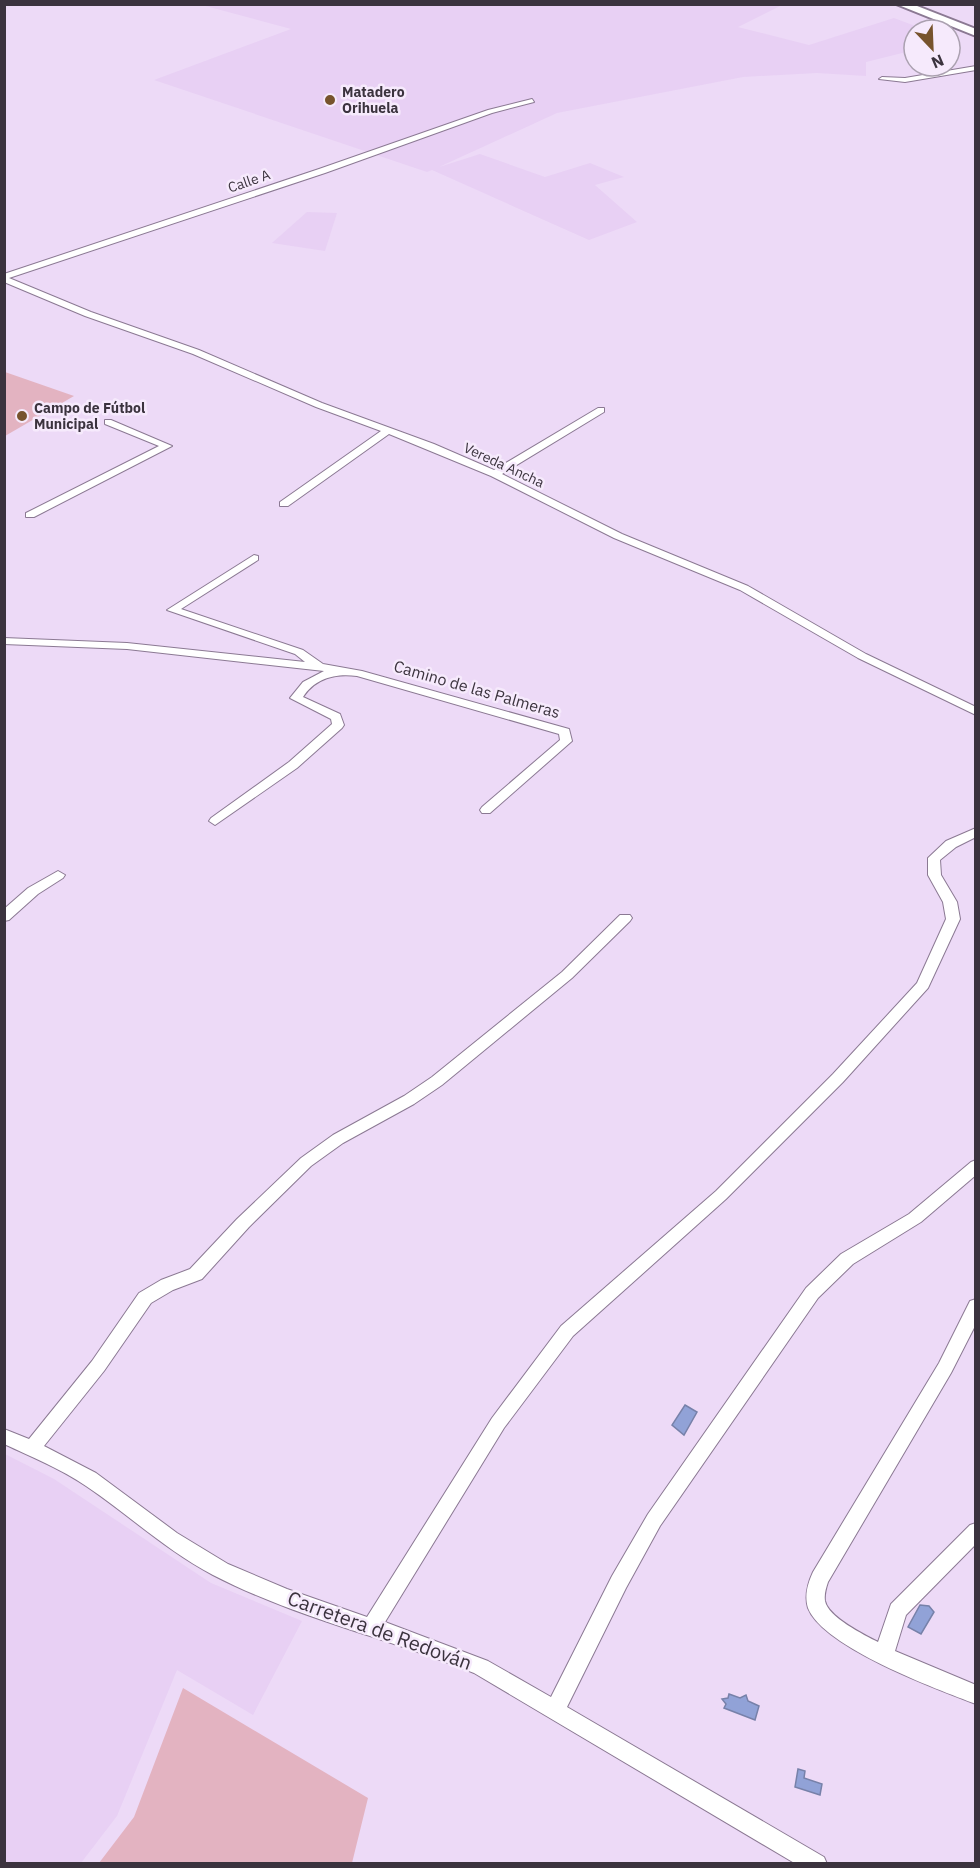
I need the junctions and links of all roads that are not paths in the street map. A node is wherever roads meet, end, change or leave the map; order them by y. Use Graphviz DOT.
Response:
graph roads {
  1 [pos="900,4"];
  2 [pos="975,33"];
  3 [pos="975,68"];
  4 [pos="882,79"];
  5 [pos="532,101"];
  6 [pos="540,106"];
  7 [pos="502,108"];
  8 [pos="4,278"];
  9 [pos="601,410"];
  10 [pos="108,422"];
  11 [pos="388,430"];
  12 [pos="495,474"];
  13 [pos="284,504"];
  14 [pos="30,515"];
  15 [pos="254,558"];
  16 [pos="4,641"];
  17 [pos="320,667"];
  18 [pos="337,670"];
  19 [pos="975,712"];
  20 [pos="486,810"];
  21 [pos="215,821"];
  22 [pos="975,832"];
  23 [pos="58,874"];
  24 [pos="4,916"];
  25 [pos="626,918"];
  26 [pos="975,1166"];
  27 [pos="975,1306"];
  28 [pos="4,1437"];
  29 [pos="32,1448"];
  30 [pos="975,1531"];
  31 [pos="372,1626"];
  32 [pos="884,1654"];
  33 [pos="975,1695"];
  34 [pos="555,1710"];
  35 [pos="817,1863"];
  1 -- 2 [label="highway"];
  3 -- 4 [label="street"];
  5 -- 7 [label="street"];
  6 -- 7 [label="street"];
  7 -- 8 [label="street, Calle A"];
  8 -- 11 [label="street, Vereda Ancha"];
  9 -- 12 [label="street"];
  10 -- 14 [label="street"];
  11 -- 12 [label="street, Vereda Ancha"];
  11 -- 13 [label="street"];
  12 -- 19 [label="street, Vereda Ancha"];
  15 -- 17 [label="street"];
  16 -- 17 [label="street, Camino de las Palmeras"];
  17 -- 18 [label="street, Camino de las Palmeras"];
  18 -- 20 [label="street, Camino de las Palmeras"];
  18 -- 21 [label="street"];
  22 -- 31 [label="street"];
  23 -- 24 [label="street"];
  25 -- 29 [label="street"];
  26 -- 34 [label="street"];
  27 -- 32 [label="street"];
  28 -- 29 [label="street, Carretera de Redován"];
  29 -- 31 [label="street, Carretera de Redován"];
  30 -- 32 [label="street"];
  31 -- 34 [label="street, Carretera de Redován"];
  32 -- 33 [label="street"];
  34 -- 35 [label="street, Carretera de Redován"];
}
